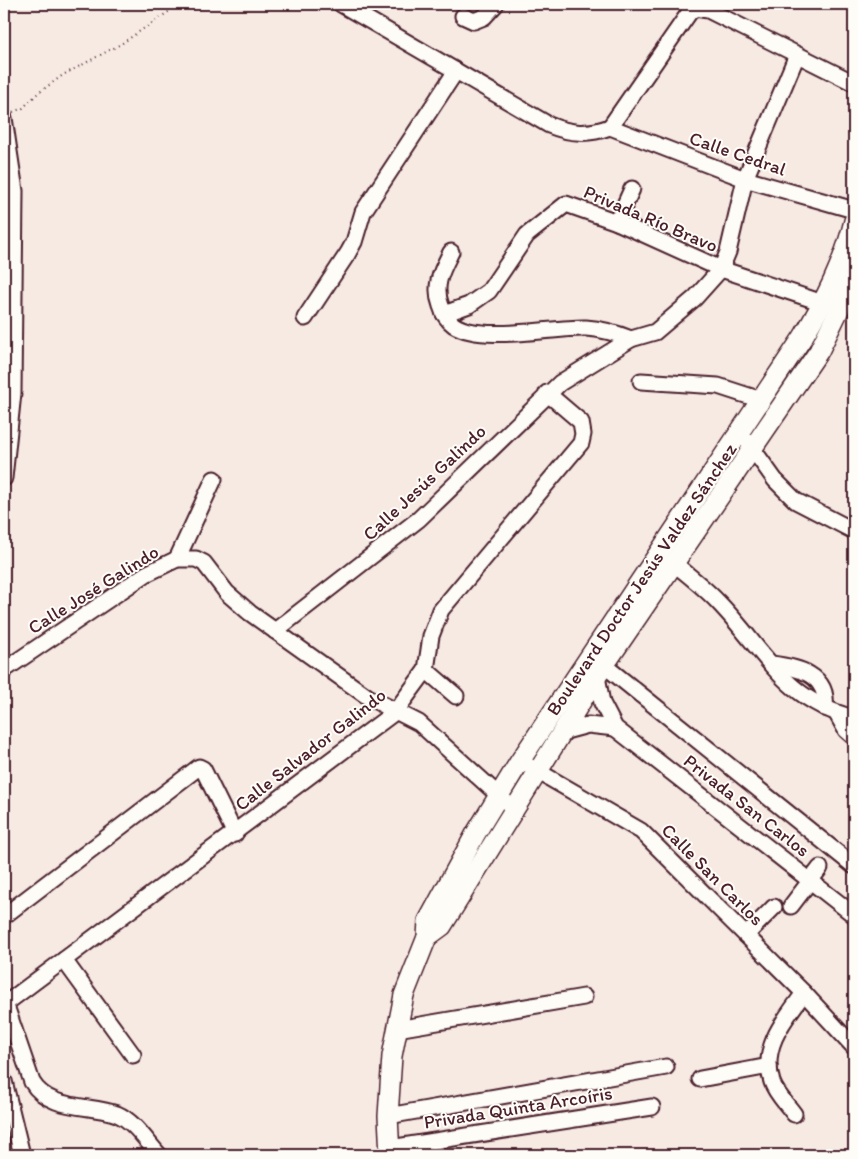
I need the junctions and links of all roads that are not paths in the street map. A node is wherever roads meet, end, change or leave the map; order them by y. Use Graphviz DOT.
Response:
graph roads {
  1 [pos="341,4"];
  2 [pos="496,4"];
  3 [pos="463,16"];
  4 [pos="797,55"];
  5 [pos="456,71"];
  6 [pos="854,83"];
  7 [pos="6,116"];
  8 [pos="610,127"];
  9 [pos="745,179"];
  10 [pos="632,189"];
  11 [pos="854,210"];
  12 [pos="854,221"];
  13 [pos="617,222"];
  14 [pos="451,252"];
  15 [pos="721,270"];
  16 [pos="854,280"];
  17 [pos="823,303"];
  18 [pos="444,314"];
  19 [pos="305,318"];
  20 [pos="631,339"];
  21 [pos="641,381"];
  22 [pos="547,393"];
  23 [pos="761,400"];
  24 [pos="6,424"];
  25 [pos="739,431"];
  26 [pos="752,448"];
  27 [pos="4,478"];
  28 [pos="214,479"];
  29 [pos="854,531"];
  30 [pos="177,559"];
  31 [pos="675,564"];
  32 [pos="275,631"];
  33 [pos="771,664"];
  34 [pos="4,670"];
  35 [pos="426,670"];
  36 [pos="601,671"];
  37 [pos="456,696"];
  38 [pos="831,711"];
  39 [pos="395,712"];
  40 [pos="854,718"];
  41 [pos="615,728"];
  42 [pos="562,732"];
  43 [pos="854,737"];
  44 [pos="520,761"];
  45 [pos="536,772"];
  46 [pos="498,796"];
  47 [pos="514,808"];
  48 [pos="235,834"];
  49 [pos="854,866"];
  50 [pos="815,874"];
  51 [pos="791,906"];
  52 [pos="774,907"];
  53 [pos="854,915"];
  54 [pos="4,916"];
  55 [pos="746,935"];
  56 [pos="428,937"];
  57 [pos="64,960"];
  58 [pos="804,994"];
  59 [pos="584,997"];
  60 [pos="4,1002"];
  61 [pos="397,1028"];
  62 [pos="18,1041"];
  63 [pos="4,1046"];
  64 [pos="854,1047"];
  65 [pos="133,1055"];
  66 [pos="769,1066"];
  67 [pos="666,1067"];
  68 [pos="700,1079"];
  69 [pos="4,1081"];
  70 [pos="652,1107"];
  71 [pos="794,1114"];
  72 [pos="388,1116"];
  73 [pos="390,1151"];
  74 [pos="22,1155"];
  75 [pos="159,1155"];
  1 -- 5 [label="street"];
  2 -- 3 [label="street"];
  4 -- 6 [label="street"];
  4 -- 8 [label="street"];
  4 -- 9 [label="street"];
  5 -- 8 [label="street"];
  5 -- 19 [label="street"];
  7 -- 24 [label="street"];
  8 -- 9 [label="street, Calle Cedral"];
  9 -- 11 [label="street, Calle Cedral"];
  9 -- 15 [label="street"];
  10 -- 13 [label="street"];
  12 -- 17 [label="main road, Boulevard Doctor Jesús Valdez Sánchez"];
  13 -- 15 [label="street, Privada Río Bravo"];
  13 -- 18 [label="street, Privada Río Bravo"];
  14 -- 18 [label="street"];
  15 -- 17 [label="street, Privada Río Bravo"];
  15 -- 20 [label="street, Calle Jesús Galindo"];
  16 -- 26 [label="main road, Boulevard Doctor Jesús Valdez Sánchez"];
  17 -- 23 [label="main road, Boulevard Doctor Jesús Valdez Sánchez"];
  18 -- 20 [label="street"];
  20 -- 22 [label="street, Calle Jesús Galindo"];
  21 -- 23 [label="street"];
  22 -- 32 [label="street, Calle Jesús Galindo"];
  22 -- 35 [label="street, Calle Salvador Galindo"];
  23 -- 25 [label="main road, Boulevard Doctor Jesús Valdez Sánchez"];
  24 -- 27 [label="street"];
  25 -- 26 [label="street"];
  25 -- 44 [label="main road, Boulevard Doctor Jesús Valdez Sánchez"];
  26 -- 29 [label="street"];
  26 -- 31 [label="main road, Boulevard Doctor Jesús Valdez Sánchez"];
  28 -- 30 [label="street"];
  30 -- 32 [label="street, Calle José Galindo"];
  30 -- 34 [label="street, Calle José Galindo"];
  31 -- 33 [label="street"];
  31 -- 36 [label="main road, Boulevard Doctor Jesús Valdez Sánchez"];
  32 -- 39 [label="street, Calle José Galindo"];
  33 -- 38 [label="street"];
  33 -- 38 [label="street"];
  35 -- 37 [label="street"];
  35 -- 39 [label="street, Calle Salvador Galindo"];
  36 -- 41 [label="street, Privada San Carlos"];
  36 -- 42 [label="main road, Boulevard Doctor Jesús Valdez Sánchez"];
  36 -- 49 [label="street"];
  38 -- 40 [label="street"];
  38 -- 43 [label="street"];
  39 -- 46 [label="street, Calle José Galindo"];
  39 -- 48 [label="street, Calle Salvador Galindo"];
  41 -- 42 [label="street"];
  41 -- 50 [label="street, Privada San Carlos"];
  42 -- 45 [label="main road, Boulevard Doctor Jesús Valdez Sánchez"];
  44 -- 45 [label="street, Calle San Carlos"];
  44 -- 46 [label="main road, Boulevard Doctor Jesús Valdez Sánchez"];
  45 -- 47 [label="main road, Boulevard Doctor Jesús Valdez Sánchez"];
  45 -- 55 [label="street, Calle San Carlos"];
  46 -- 47 [label="street, Calle José Galindo"];
  46 -- 56 [label="main road, Boulevard Doctor Jesús Valdez Sánchez"];
  47 -- 56 [label="main road, Boulevard Doctor Jesús Valdez Sánchez"];
  48 -- 54 [label="street"];
  48 -- 57 [label="street, Calle Salvador Galindo"];
  50 -- 51 [label="street"];
  50 -- 53 [label="street, Privada San Carlos"];
  52 -- 55 [label="street"];
  55 -- 58 [label="street, Calle San Carlos"];
  56 -- 61 [label="main road, Boulevard Doctor Jesús Valdez Sánchez"];
  57 -- 60 [label="street, Calle Salvador Galindo"];
  57 -- 65 [label="street"];
  58 -- 64 [label="street, Calle San Carlos"];
  58 -- 66 [label="street"];
  59 -- 61 [label="street"];
  60 -- 62 [label="street"];
  61 -- 72 [label="main road, Boulevard Doctor Jesús Valdez Sánchez"];
  62 -- 63 [label="street"];
  62 -- 75 [label="street"];
  66 -- 68 [label="street"];
  66 -- 71 [label="street"];
  67 -- 72 [label="street"];
  69 -- 74 [label="street"];
  70 -- 73 [label="street, Privada Quinta Arcoíris"];
  72 -- 73 [label="main road, Boulevard Doctor Jesús Valdez Sánchez"];
}
